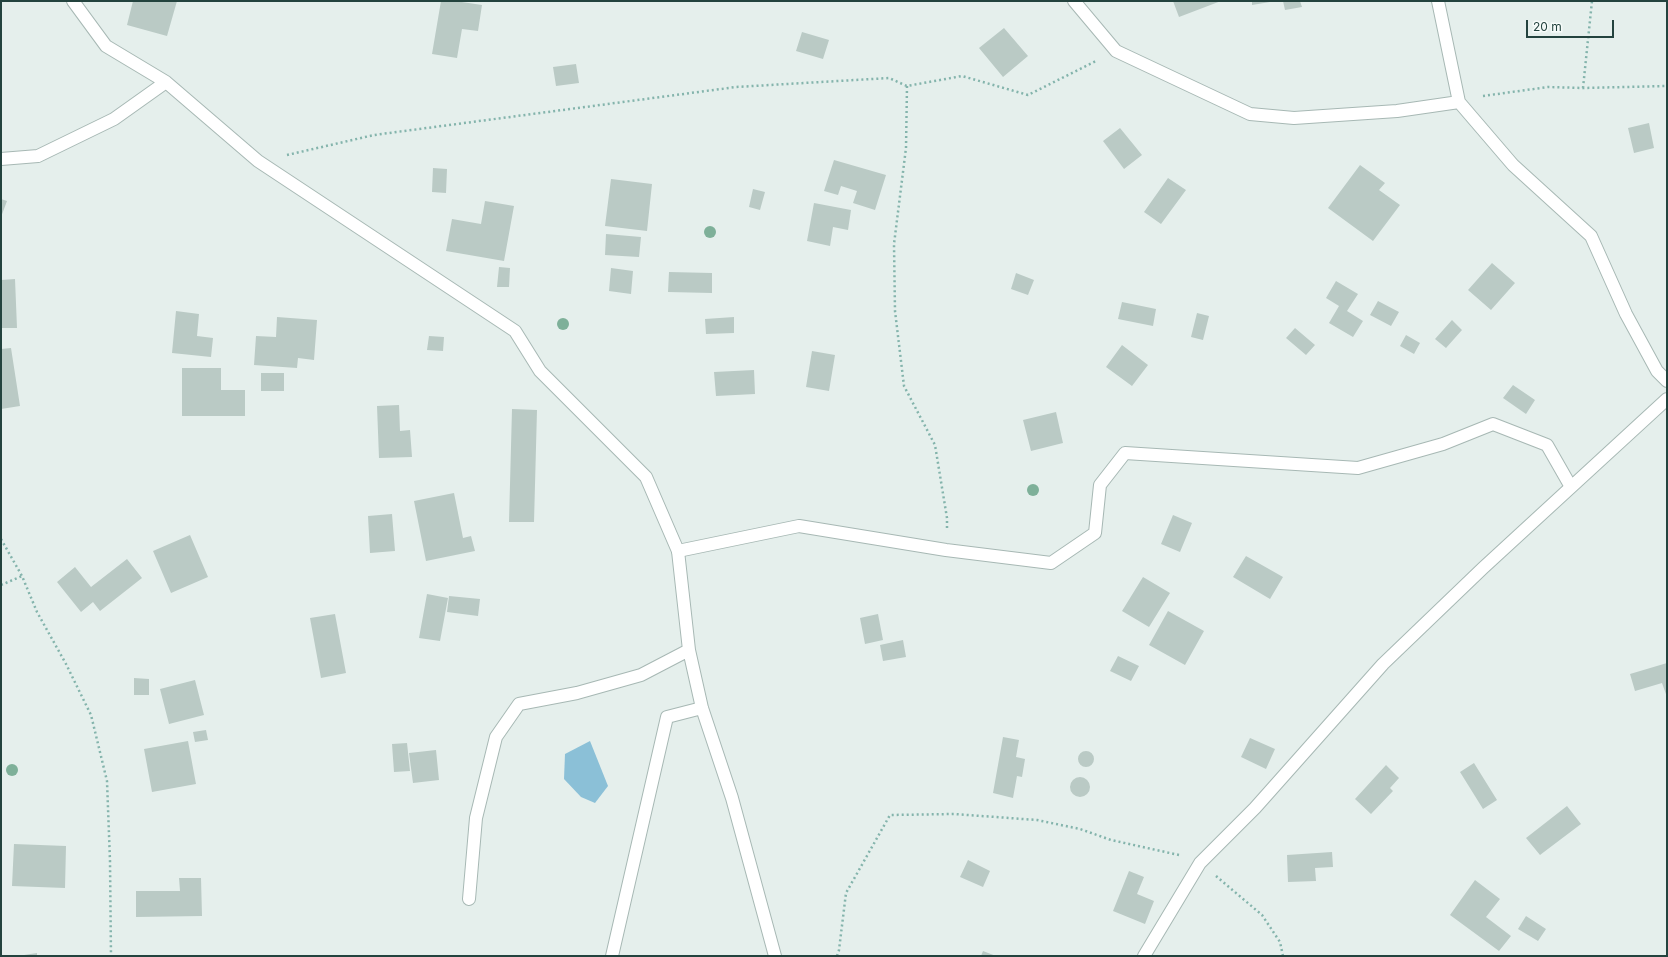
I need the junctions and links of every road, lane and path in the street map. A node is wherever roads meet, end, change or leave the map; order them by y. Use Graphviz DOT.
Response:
graph roads {
  1 [pos="73,1"];
  2 [pos="1074,1"];
  3 [pos="1438,1"];
  4 [pos="1592,1"];
  5 [pos="1116,51"];
  6 [pos="166,82"];
  7 [pos="907,86"];
  8 [pos="1667,86"];
  9 [pos="1583,88"];
  10 [pos="1459,102"];
  11 [pos="1,159"];
  12 [pos="258,161"];
  13 [pos="1667,382"];
  14 [pos="1667,399"];
  15 [pos="1571,487"];
  16 [pos="1,539"];
  17 [pos="946,550"];
  18 [pos="678,551"];
  19 [pos="22,576"];
  20 [pos="1,585"];
  21 [pos="689,650"];
  22 [pos="702,708"];
  23 [pos="1202,862"];
  24 [pos="469,899"];
  25 [pos="111,956"];
  26 [pos="612,956"];
  27 [pos="774,956"];
  28 [pos="837,956"];
  29 [pos="1144,956"];
  30 [pos="1283,956"];
  1 -- 6 [label="street"];
  2 -- 5 [label="street"];
  3 -- 10 [label="street"];
  4 -- 9 [label="path"];
  5 -- 7 [label="path"];
  5 -- 10 [label="street"];
  6 -- 11 [label="street"];
  6 -- 12 [label="street"];
  7 -- 12 [label="path"];
  7 -- 17 [label="path"];
  8 -- 9 [label="path"];
  9 -- 10 [label="path"];
  10 -- 13 [label="street"];
  12 -- 18 [label="street"];
  14 -- 15 [label="street"];
  15 -- 17 [label="street"];
  15 -- 23 [label="street"];
  16 -- 19 [label="path"];
  17 -- 18 [label="street"];
  18 -- 21 [label="street"];
  19 -- 20 [label="path"];
  19 -- 25 [label="path"];
  21 -- 22 [label="street"];
  21 -- 24 [label="street"];
  22 -- 26 [label="street"];
  22 -- 27 [label="street"];
  23 -- 28 [label="path"];
  23 -- 29 [label="street"];
  23 -- 30 [label="path"];
}
